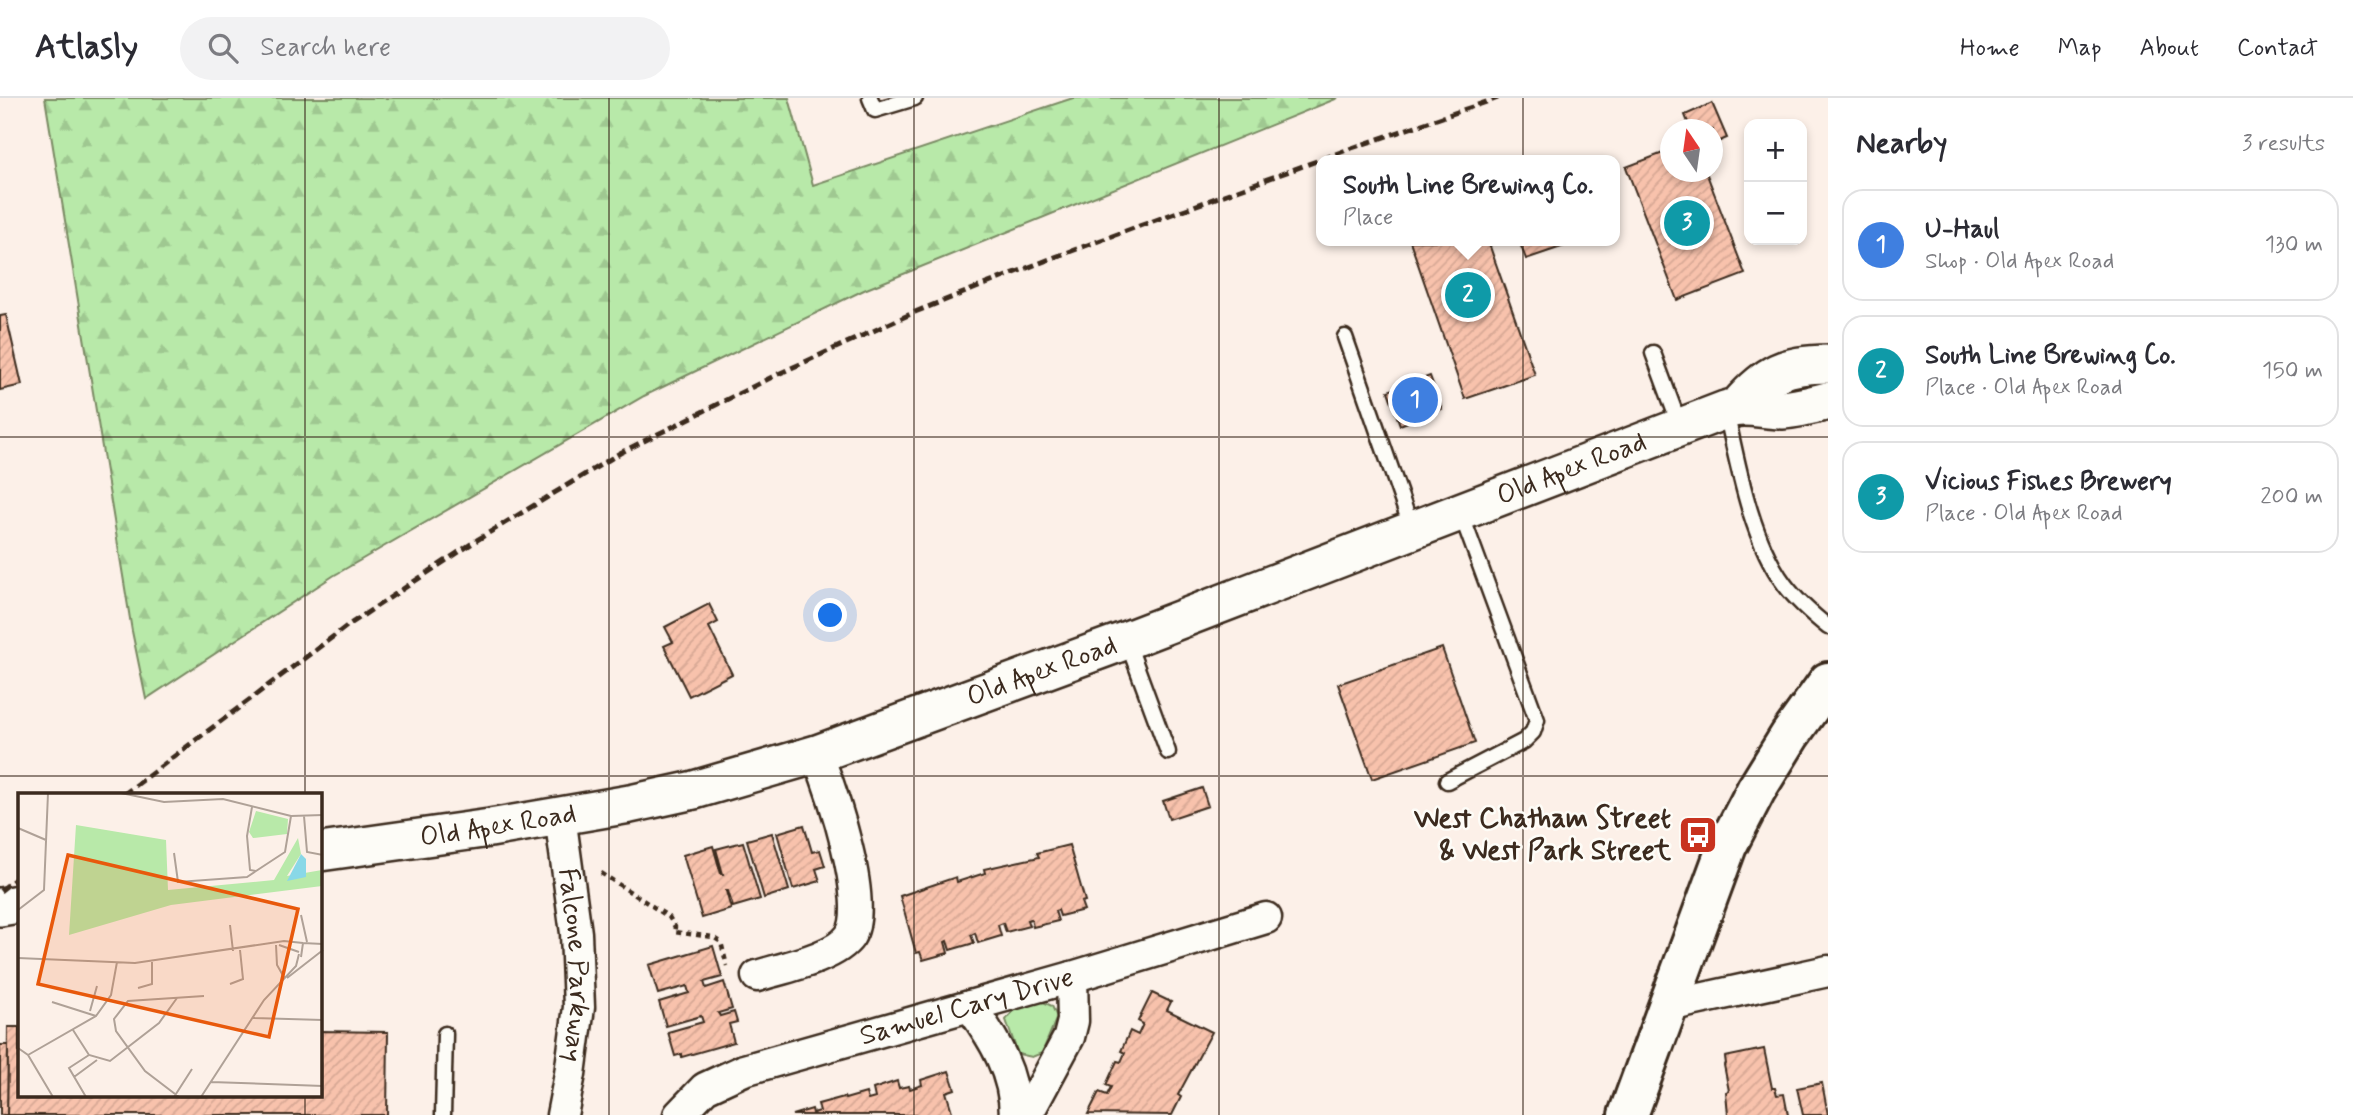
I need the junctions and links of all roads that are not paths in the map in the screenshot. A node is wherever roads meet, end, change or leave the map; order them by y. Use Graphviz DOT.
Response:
graph roads {
  1 [pos="870,98"];
  2 [pos="915,98"];
  3 [pos="1345,337"];
  4 [pos="1653,353"];
  5 [pos="1828,363"];
  6 [pos="1828,401"];
  7 [pos="1732,408"];
  8 [pos="1681,428"];
  9 [pos="1460,512"];
  10 [pos="1413,530"];
  11 [pos="1828,627"];
  12 [pos="1127,640"];
  13 [pos="1828,682"];
  14 [pos="1168,752"];
  15 [pos="817,754"];
  16 [pos="1447,781"];
  17 [pos="560,816"];
  18 [pos="322,852"];
  19 [pos="18,904"];
  20 [pos="0,907"];
  21 [pos="1266,918"];
  22 [pos="1828,971"];
  23 [pos="757,976"];
  24 [pos="1072,977"];
  25 [pos="970,1006"];
  26 [pos="1668,1006"];
  27 [pos="445,1034"];
  28 [pos="443,1115"];
  29 [pos="562,1115"];
  30 [pos="679,1115"];
  31 [pos="1015,1115"];
  32 [pos="1027,1115"];
  33 [pos="1628,1115"];
  1 -- 2 [label="lane"];
  3 -- 10 [label="lane"];
  4 -- 8 [label="lane"];
  5 -- 7 [label="street, Old Apex Road"];
  6 -- 7 [label="street"];
  7 -- 8 [label="street, Old Apex Road"];
  7 -- 11 [label="lane"];
  8 -- 9 [label="street, Old Apex Road"];
  9 -- 10 [label="street, Old Apex Road"];
  9 -- 16 [label="lane"];
  10 -- 12 [label="street, Old Apex Road"];
  12 -- 14 [label="lane"];
  12 -- 15 [label="street, Old Apex Road"];
  13 -- 26 [label="main road"];
  15 -- 17 [label="street, Old Apex Road"];
  15 -- 23 [label="street"];
  17 -- 18 [label="street, Old Apex Road"];
  17 -- 29 [label="street, Falcone Parkway"];
  19 -- 20 [label="street"];
  21 -- 24 [label="street, Samuel Cary Drive"];
  22 -- 26 [label="street"];
  24 -- 25 [label="street, Samuel Cary Drive"];
  24 -- 32 [label="street"];
  25 -- 30 [label="street, Samuel Cary Drive"];
  25 -- 31 [label="street"];
  26 -- 33 [label="main road"];
  27 -- 28 [label="lane"];
}
